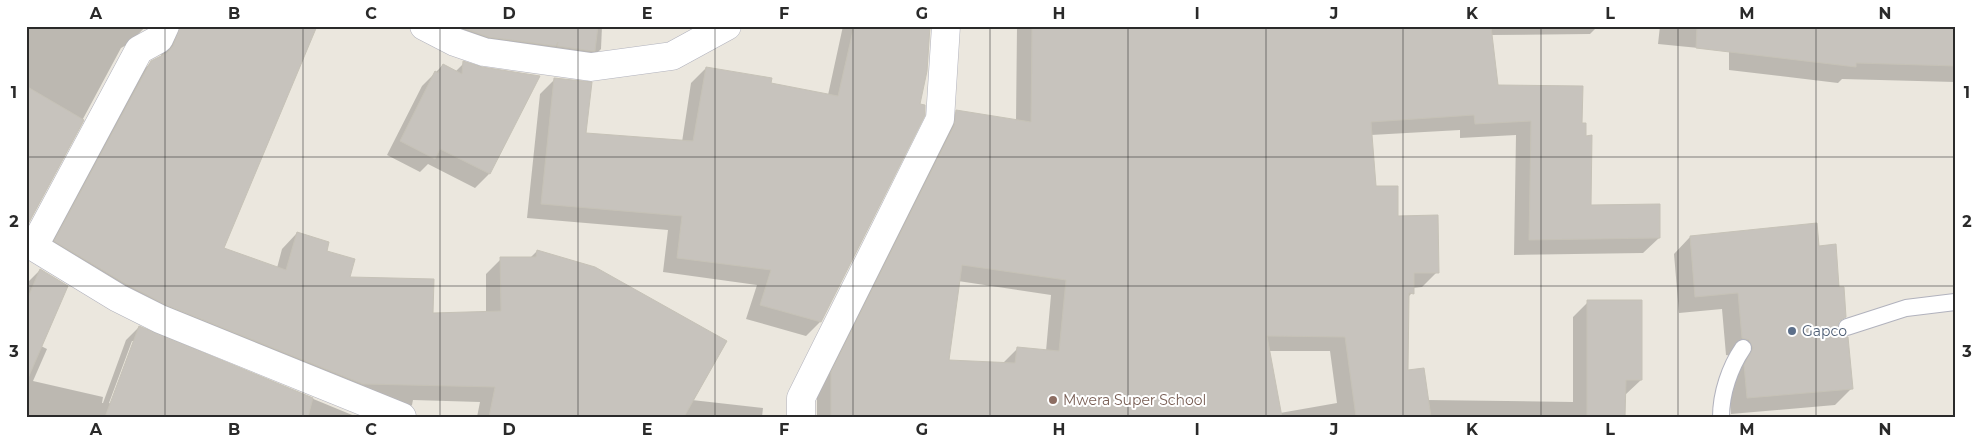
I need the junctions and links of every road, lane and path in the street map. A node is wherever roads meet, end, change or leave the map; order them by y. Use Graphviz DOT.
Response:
graph roads {
  1 [pos="165,26"];
  2 [pos="424,26"];
  3 [pos="727,26"];
  4 [pos="946,26"];
  5 [pos="30,244"];
  6 [pos="1955,302"];
  7 [pos="1847,327"];
  8 [pos="1743,348"];
  9 [pos="402,417"];
  10 [pos="801,417"];
  11 [pos="1721,417"];
  1 -- 5 [label="street"];
  2 -- 3 [label="street"];
  4 -- 10 [label="street"];
  5 -- 9 [label="street"];
  6 -- 7 [label="lane"];
  8 -- 11 [label="lane"];
}
